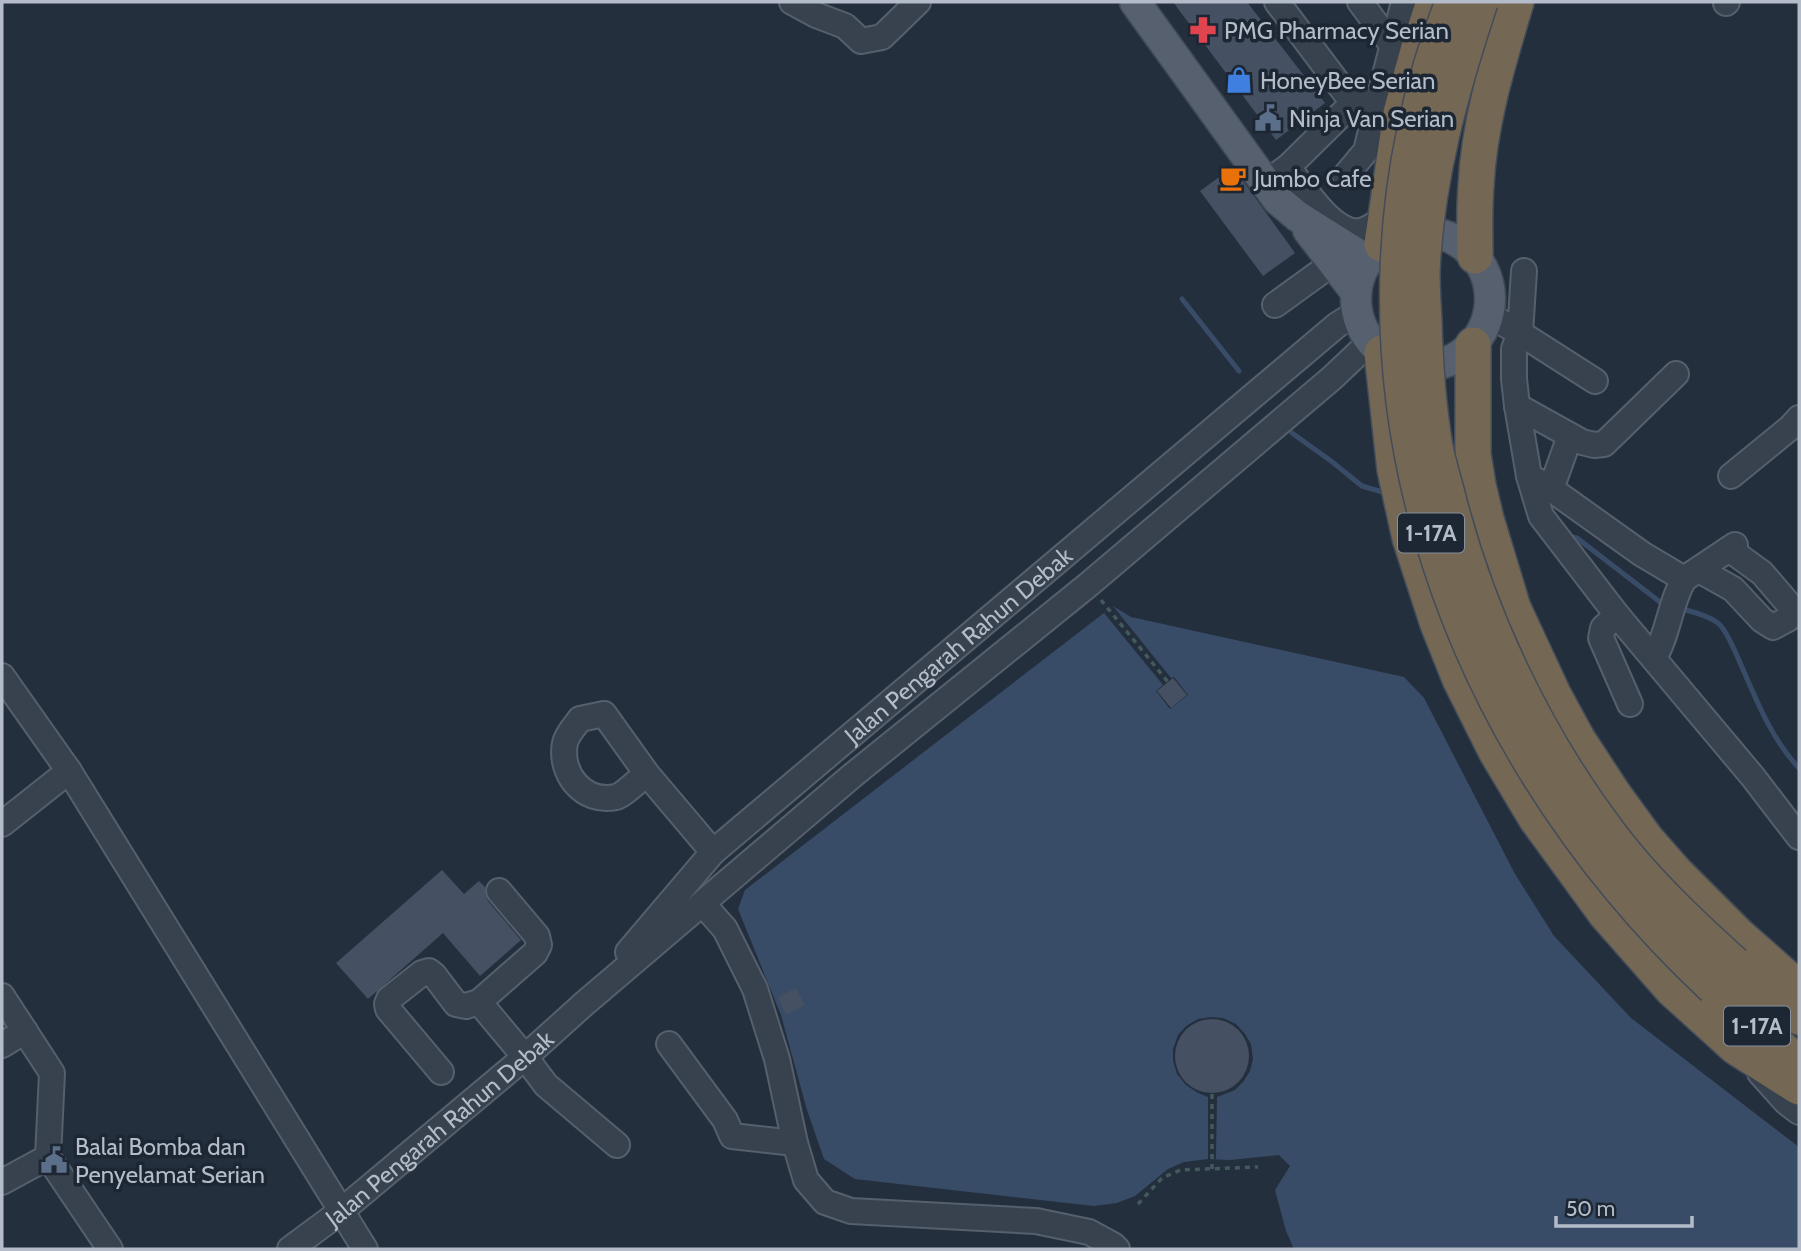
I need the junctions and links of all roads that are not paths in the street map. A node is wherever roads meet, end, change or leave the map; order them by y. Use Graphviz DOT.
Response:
graph roads {
  1 [pos="792,2"];
  2 [pos="918,2"];
  3 [pos="1135,2"];
  4 [pos="1277,2"];
  5 [pos="1360,2"];
  6 [pos="1434,2"];
  7 [pos="1453,2"];
  8 [pos="1480,2"];
  9 [pos="1516,2"];
  10 [pos="1399,6"];
  11 [pos="1392,45"];
  12 [pos="1366,103"];
  13 [pos="1276,175"];
  14 [pos="1345,177"];
  15 [pos="1297,216"];
  16 [pos="1378,240"];
  17 [pos="1475,256"];
  18 [pos="1333,263"];
  19 [pos="1524,271"];
  20 [pos="1356,302"];
  21 [pos="1275,305"];
  22 [pos="1489,315"];
  23 [pos="1520,333"];
  24 [pos="1473,345"];
  25 [pos="1376,348"];
  26 [pos="1676,374"];
  27 [pos="1595,381"];
  28 [pos="1517,406"];
  29 [pos="1799,418"];
  30 [pos="1570,436"];
  31 [pos="1474,454"];
  32 [pos="1395,470"];
  33 [pos="1529,476"];
  34 [pos="1731,476"];
  35 [pos="1551,489"];
  36 [pos="1752,566"];
  37 [pos="1686,581"];
  38 [pos="1726,586"];
  39 [pos="1617,615"];
  40 [pos="1654,658"];
  41 [pos="2,676"];
  42 [pos="1630,705"];
  43 [pos="69,771"];
  44 [pos="647,774"];
  45 [pos="6,811"];
  46 [pos="1799,837"];
  47 [pos="713,852"];
  48 [pos="499,891"];
  49 [pos="703,904"];
  50 [pos="1729,962"];
  51 [pos="1799,978"];
  52 [pos="1799,989"];
  53 [pos="2,996"];
  54 [pos="479,1002"];
  55 [pos="585,1003"];
  56 [pos="1799,1017"];
  57 [pos="25,1031"];
  58 [pos="670,1044"];
  59 [pos="2,1045"];
  60 [pos="1736,1047"];
  61 [pos="525,1057"];
  62 [pos="1799,1065"];
  63 [pos="441,1072"];
  64 [pos="1799,1087"];
  65 [pos="1799,1112"];
  66 [pos="795,1143"];
  67 [pos="617,1145"];
  68 [pos="48,1157"];
  69 [pos="2,1182"];
  70 [pos="340,1212"];
  71 [pos="110,1249"];
  72 [pos="290,1249"];
  73 [pos="365,1249"];
  74 [pos="1116,1249"];
  1 -- 2 [label="street"];
  3 -- 13 [label="main road"];
  4 -- 12 [label="street"];
  5 -- 11 [label="street"];
  6 -- 16 [label="highway"];
  7 -- 50 [label="highway, 1-17A, bridge"];
  8 -- 50 [label="highway, 1-17A, bridge"];
  9 -- 17 [label="highway"];
  10 -- 11 [label="street"];
  11 -- 12 [label="street"];
  12 -- 13 [label="street"];
  12 -- 14 [label="street"];
  13 -- 15 [label="main road"];
  13 -- 16 [label="street"];
  15 -- 16 [label="main road"];
  15 -- 18 [label="main road"];
  16 -- 17 [label="main road"];
  16 -- 20 [label="main road"];
  17 -- 22 [label="main road"];
  18 -- 20 [label="main road"];
  18 -- 21 [label="street"];
  19 -- 23 [label="street"];
  20 -- 25 [label="main road"];
  20 -- 47 [label="street, Jalan Pengarah Rahun Debak"];
  22 -- 23 [label="street"];
  22 -- 24 [label="main road"];
  23 -- 27 [label="street"];
  23 -- 28 [label="street"];
  24 -- 25 [label="main road"];
  24 -- 31 [label="highway"];
  25 -- 32 [label="highway"];
  25 -- 49 [label="street, Jalan Pengarah Rahun Debak"];
  26 -- 30 [label="street"];
  28 -- 30 [label="street"];
  28 -- 33 [label="street"];
  29 -- 34 [label="street"];
  30 -- 35 [label="street"];
  31 -- 32 [label="highway"];
  31 -- 50 [label="highway"];
  32 -- 60 [label="highway"];
  33 -- 35 [label="street"];
  33 -- 39 [label="street"];
  35 -- 37 [label="street"];
  36 -- 37 [label="street"];
  36 -- 38 [label="street"];
  36 -- 38 [label="street"];
  37 -- 38 [label="street"];
  37 -- 40 [label="street"];
  39 -- 40 [label="street"];
  39 -- 42 [label="street"];
  40 -- 46 [label="street"];
  41 -- 43 [label="street"];
  43 -- 45 [label="street"];
  43 -- 70 [label="street"];
  44 -- 47 [label="street"];
  47 -- 55 [label="street, Jalan Pengarah Rahun Debak"];
  48 -- 54 [label="street"];
  49 -- 55 [label="street, Jalan Pengarah Rahun Debak"];
  49 -- 66 [label="street"];
  50 -- 51 [label="street"];
  50 -- 52 [label="highway"];
  50 -- 56 [label="highway, 1-17A"];
  50 -- 62 [label="highway, 1-17A"];
  53 -- 57 [label="street"];
  54 -- 61 [label="street"];
  54 -- 63 [label="street"];
  55 -- 61 [label="street, Jalan Pengarah Rahun Debak"];
  57 -- 59 [label="street"];
  57 -- 68 [label="street"];
  58 -- 66 [label="street"];
  60 -- 64 [label="highway"];
  60 -- 65 [label="street"];
  61 -- 67 [label="street"];
  61 -- 70 [label="street, Jalan Pengarah Rahun Debak"];
  66 -- 74 [label="street"];
  68 -- 69 [label="street"];
  68 -- 71 [label="street"];
  70 -- 72 [label="street, Jalan Pengarah Rahun Debak"];
  70 -- 73 [label="street"];
}
